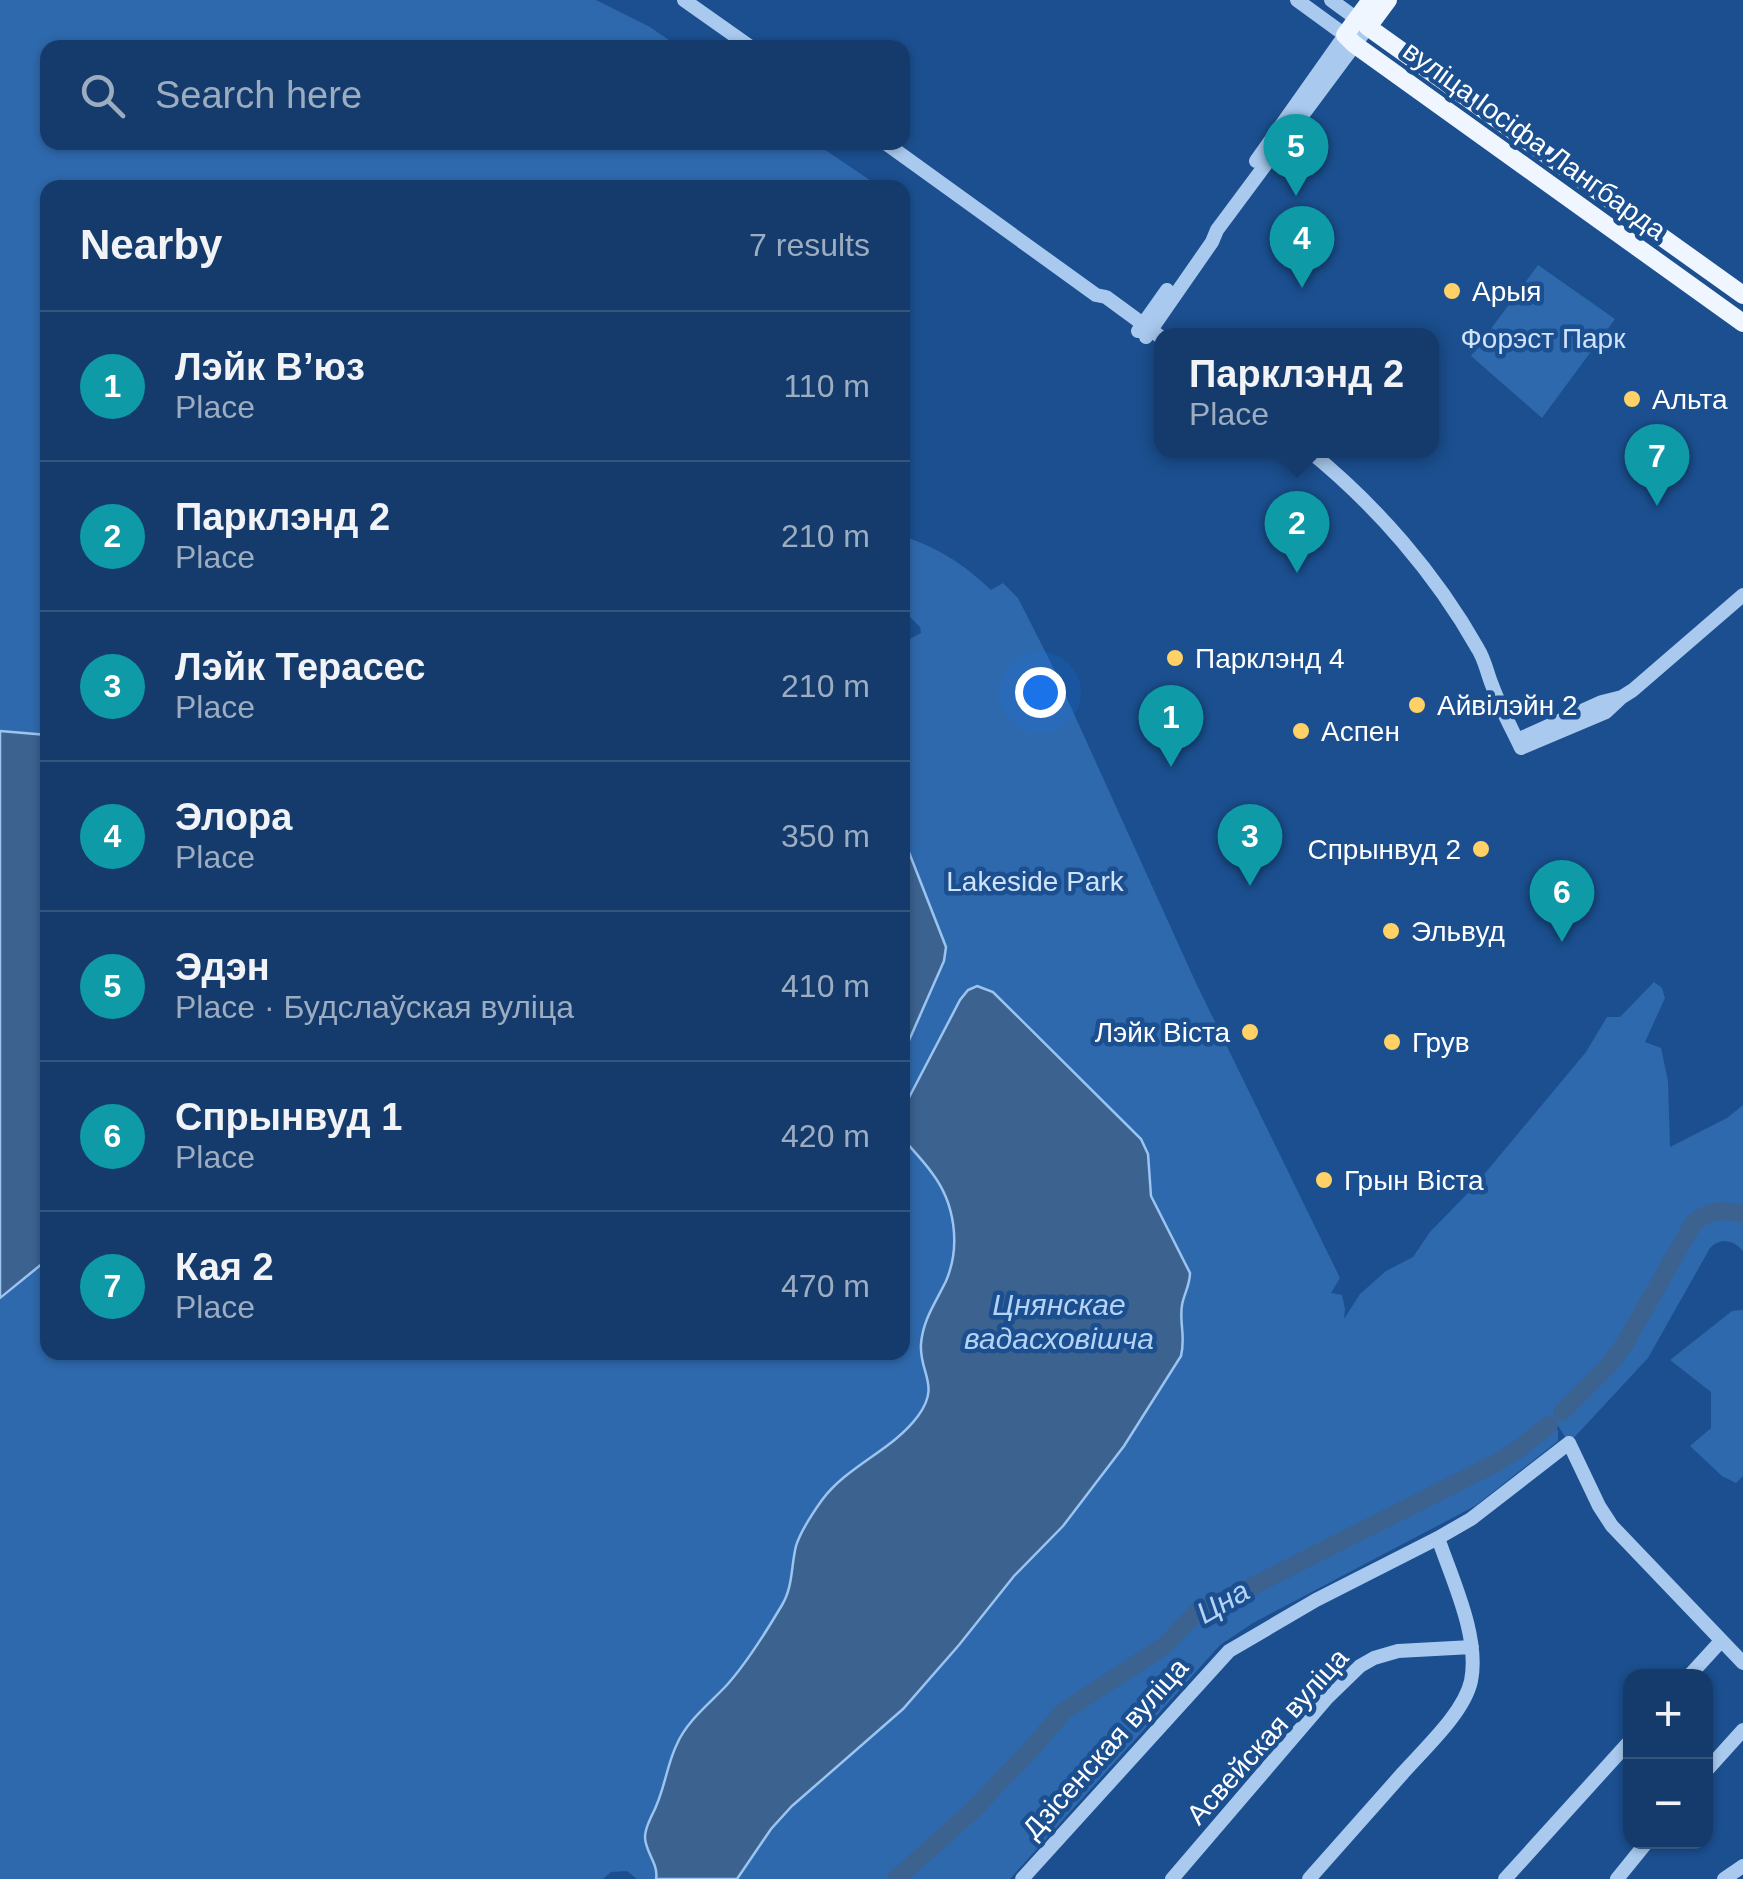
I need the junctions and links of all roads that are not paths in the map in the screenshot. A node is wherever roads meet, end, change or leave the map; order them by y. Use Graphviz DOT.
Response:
graph roads {
  1 [pos="684,0"];
  2 [pos="1297,0"];
  3 [pos="1331,0"];
  4 [pos="1372,0"];
  5 [pos="1388,0"];
  6 [pos="1356,31"];
  7 [pos="741,40"];
  8 [pos="895,150"];
  9 [pos="1743,296"];
  10 [pos="1743,323"];
  11 [pos="1148,332"];
  12 [pos="1318,458"];
  13 [pos="1743,595"];
  14 [pos="1438,1538"];
  15 [pos="1721,1641"];
  16 [pos="1472,1648"];
  17 [pos="1743,1663"];
  18 [pos="1695,1669"];
  19 [pos="1743,1730"];
  20 [pos="1623,1749"];
  21 [pos="1713,1763"];
  22 [pos="1641,1849"];
  23 [pos="1743,1866"];
  24 [pos="1022,1879"];
  25 [pos="1172,1879"];
  26 [pos="1309,1879"];
  27 [pos="1505,1879"];
  28 [pos="1617,1879"];
  29 [pos="1724,1879"];
  1 -- 7 [label="street"];
  2 -- 6 [label="street, вуліца Іосіфа Лангбарда"];
  3 -- 6 [label="street, вуліца Іосіфа Лангбарда"];
  4 -- 6 [label="main road"];
  5 -- 6 [label="main road"];
  6 -- 9 [label="main road, вуліца Іосіфа Лангбарда"];
  6 -- 10 [label="main road, вуліца Іосіфа Лангбарда"];
  6 -- 11 [label="street"];
  8 -- 11 [label="street"];
  12 -- 13 [label="street"];
  14 -- 15 [label="street, Дзісенская вуліца"];
  14 -- 16 [label="street"];
  14 -- 24 [label="street, Дзісенская вуліца"];
  15 -- 17 [label="street"];
  15 -- 18 [label="street"];
  16 -- 25 [label="street, Асвейская вуліца"];
  16 -- 26 [label="street"];
  19 -- 21 [label="street"];
  20 -- 27 [label="street"];
  22 -- 28 [label="street"];
  23 -- 29 [label="street"];
}
